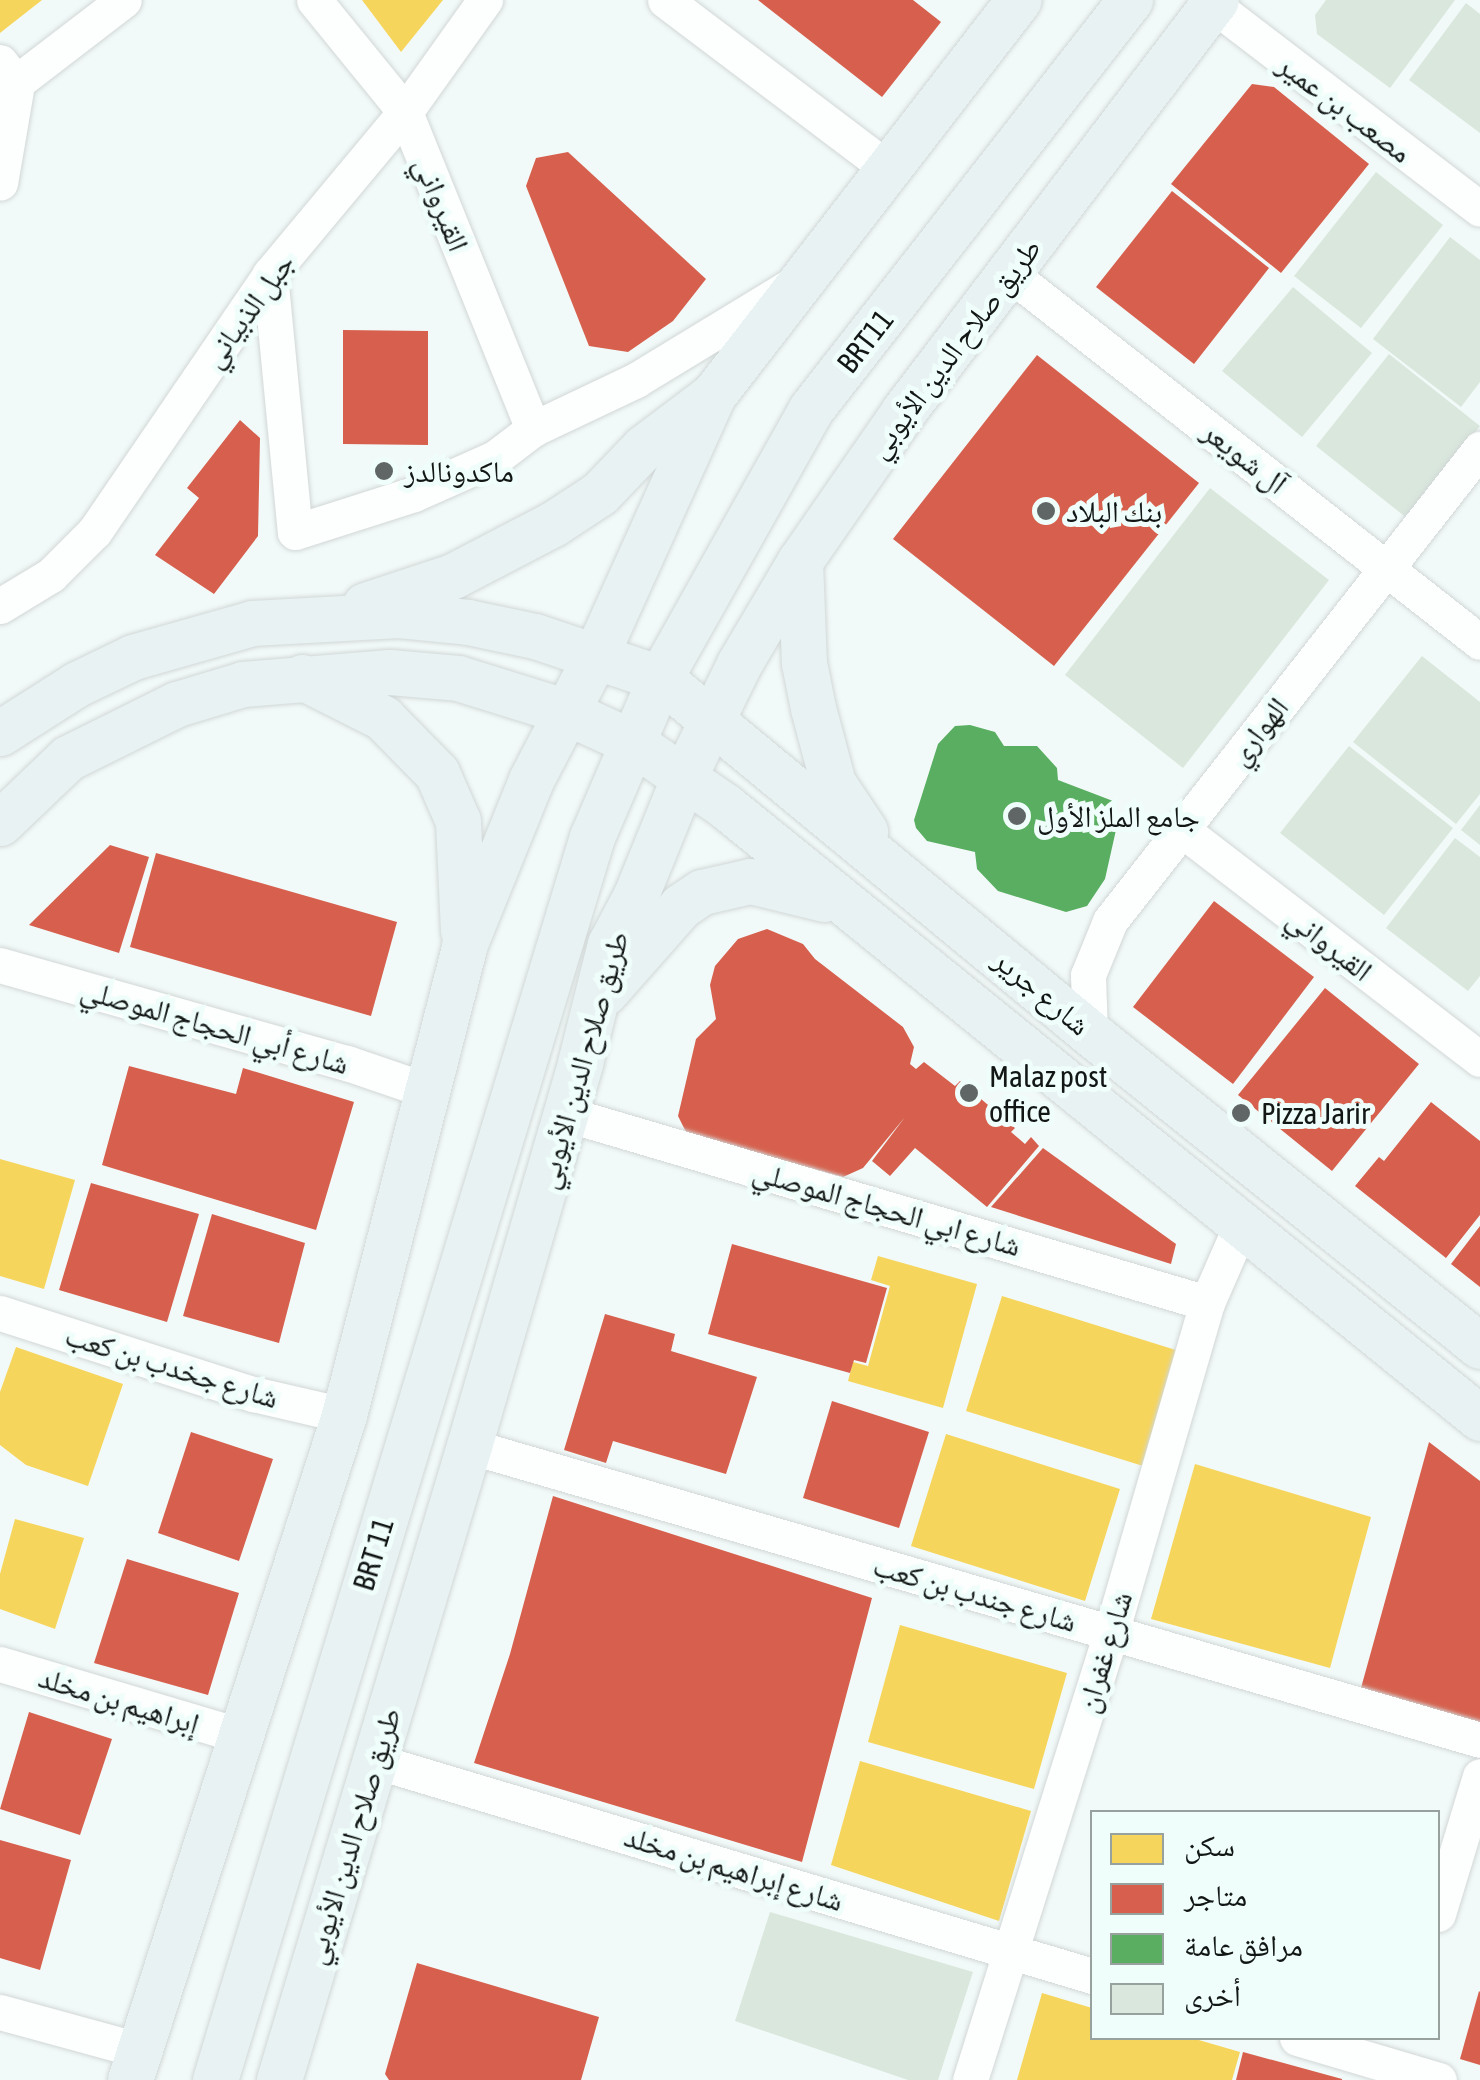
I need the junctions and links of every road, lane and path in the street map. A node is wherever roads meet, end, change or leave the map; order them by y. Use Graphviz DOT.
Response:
graph roads {
  1 [pos="124,0"];
  2 [pos="314,0"];
  3 [pos="485,0"];
  4 [pos="664,0"];
  5 [pos="1018,0"];
  6 [pos="1130,0"];
  7 [pos="1214,2"];
  8 [pos="6,80"];
  9 [pos="405,112"];
  10 [pos="890,170"];
  11 [pos="0,182"];
  12 [pos="1480,209"];
  13 [pos="270,274"];
  14 [pos="1009,274"];
  15 [pos="802,280"];
  16 [pos="714,394"];
  17 [pos="533,429"];
  18 [pos="1480,448"];
  19 [pos="800,561"];
  20 [pos="1386,568"];
  21 [pos="0,606"];
  22 [pos="330,616"];
  23 [pos="1480,642"];
  24 [pos="594,657"];
  25 [pos="300,676"];
  26 [pos="564,710"];
  27 [pos="646,711"];
  28 [pos="709,721"];
  29 [pos="4,725"];
  30 [pos="683,779"];
  31 [pos="0,823"];
  32 [pos="1181,829"];
  33 [pos="883,858"];
  34 [pos="843,905"];
  35 [pos="464,946"];
  36 [pos="0,964"];
  37 [pos="594,1005"];
  38 [pos="532,1029"];
  39 [pos="1090,1034"];
  40 [pos="1480,1060"];
  41 [pos="428,1091"];
  42 [pos="566,1114"];
  43 [pos="1240,1225"];
  44 [pos="1207,1303"];
  45 [pos="0,1314"];
  46 [pos="1480,1346"];
  47 [pos="344,1415"];
  48 [pos="1480,1418"];
  49 [pos="470,1446"];
  50 [pos="1111,1633"];
  51 [pos="0,1664"];
  52 [pos="238,1736"];
  53 [pos="1480,1740"];
  54 [pos="374,1761"];
  55 [pos="1480,1776"];
  56 [pos="1440,1907"];
  57 [pos="1011,1952"];
  58 [pos="1090,1975"];
  59 [pos="0,2012"];
  60 [pos="1311,2040"];
  61 [pos="1395,2052"];
  62 [pos="134,2065"];
  63 [pos="215,2080"];
  64 [pos="279,2080"];
  65 [pos="970,2080"];
  66 [pos="1439,2080"];
  1 -- 8 [label="street"];
  2 -- 9 [label="street, القيرواني"];
  3 -- 9 [label="street, جبل الذبياني"];
  4 -- 10 [label="street"];
  5 -- 10 [label="main road"];
  6 -- 27 [label="main road, BRT11"];
  7 -- 12 [label="street, مصعب بن عمير"];
  7 -- 14 [label="main road, طريق صلاح الدين الأيوبي"];
  8 -- 11 [label="street"];
  9 -- 13 [label="street, جبل الذبياني"];
  9 -- 17 [label="street, القيرواني"];
  10 -- 15 [label="main road"];
  13 -- 17 [label="street"];
  13 -- 21 [label="street, جبل الذبياني"];
  14 -- 19 [label="main road, طريق صلاح الدين الأيوبي"];
  14 -- 20 [label="street, آل شويعر"];
  15 -- 16 [label="main road"];
  15 -- 17 [label="street"];
  16 -- 22 [label="main road"];
  16 -- 24 [label="main road"];
  18 -- 20 [label="street, الهواري"];
  19 -- 28 [label="main road, طريق صلاح الدين الأيوبي"];
  19 -- 33 [label="main road"];
  20 -- 23 [label="street, آل شويعر"];
  20 -- 32 [label="street, الهواري"];
  22 -- 24 [label="main road, شارع جرير"];
  22 -- 29 [label="main road"];
  24 -- 26 [label="main road"];
  24 -- 27 [label="main road, شارع جرير"];
  25 -- 26 [label="main road"];
  25 -- 31 [label="main road"];
  25 -- 35 [label="main road"];
  26 -- 27 [label="main road"];
  26 -- 35 [label="main road"];
  27 -- 28 [label="main road, شارع جرير"];
  27 -- 30 [label="main road, شارع جرير"];
  27 -- 38 [label="main road, BRT11"];
  28 -- 30 [label="main road, طريق صلاح الدين الأيوبي"];
  28 -- 33 [label="main road, شارع جرير"];
  30 -- 34 [label="main road, شارع جرير"];
  30 -- 37 [label="main road, طريق صلاح الدين الأيوبي"];
  32 -- 39 [label="street, الهواري"];
  32 -- 40 [label="street, القيرواني"];
  33 -- 39 [label="main road, شارع جرير"];
  34 -- 37 [label="main road"];
  34 -- 43 [label="main road, شارع جرير"];
  35 -- 41 [label="main road"];
  36 -- 41 [label="street, شارع أبي الحجاج الموصلي"];
  37 -- 42 [label="main road, طريق صلاح الدين الأيوبي"];
  38 -- 63 [label="main road, BRT 11"];
  39 -- 46 [label="main road, شارع جرير"];
  41 -- 47 [label="main road"];
  42 -- 44 [label="street, شارع ابي الحجاج الموصلي"];
  42 -- 49 [label="main road, طريق صلاح الدين الأيوبي"];
  43 -- 44 [label="street, شارع غفران"];
  43 -- 48 [label="main road, شارع جرير"];
  44 -- 50 [label="street, شارع غفران"];
  45 -- 47 [label="street, شارع جخدب بن كعب"];
  47 -- 52 [label="main road"];
  49 -- 50 [label="street, شارع جندب بن كعب"];
  49 -- 54 [label="main road, طريق صلاح الدين الأيوبي"];
  50 -- 53 [label="street, شارع جندب بن كعب"];
  50 -- 57 [label="street, شارع غفران"];
  51 -- 52 [label="street, إبراهيم بن مخلد"];
  52 -- 62 [label="main road"];
  54 -- 57 [label="street, شارع إبراهيم بن مخلد"];
  54 -- 64 [label="main road, طريق صلاح الدين الأيوبي"];
  55 -- 56 [label="street"];
  57 -- 58 [label="street, شارع إبراهيم بن مخلد"];
  57 -- 65 [label="street, شارع غفران"];
  59 -- 62 [label="street"];
  60 -- 61 [label="street"];
  61 -- 66 [label="street"];
}
